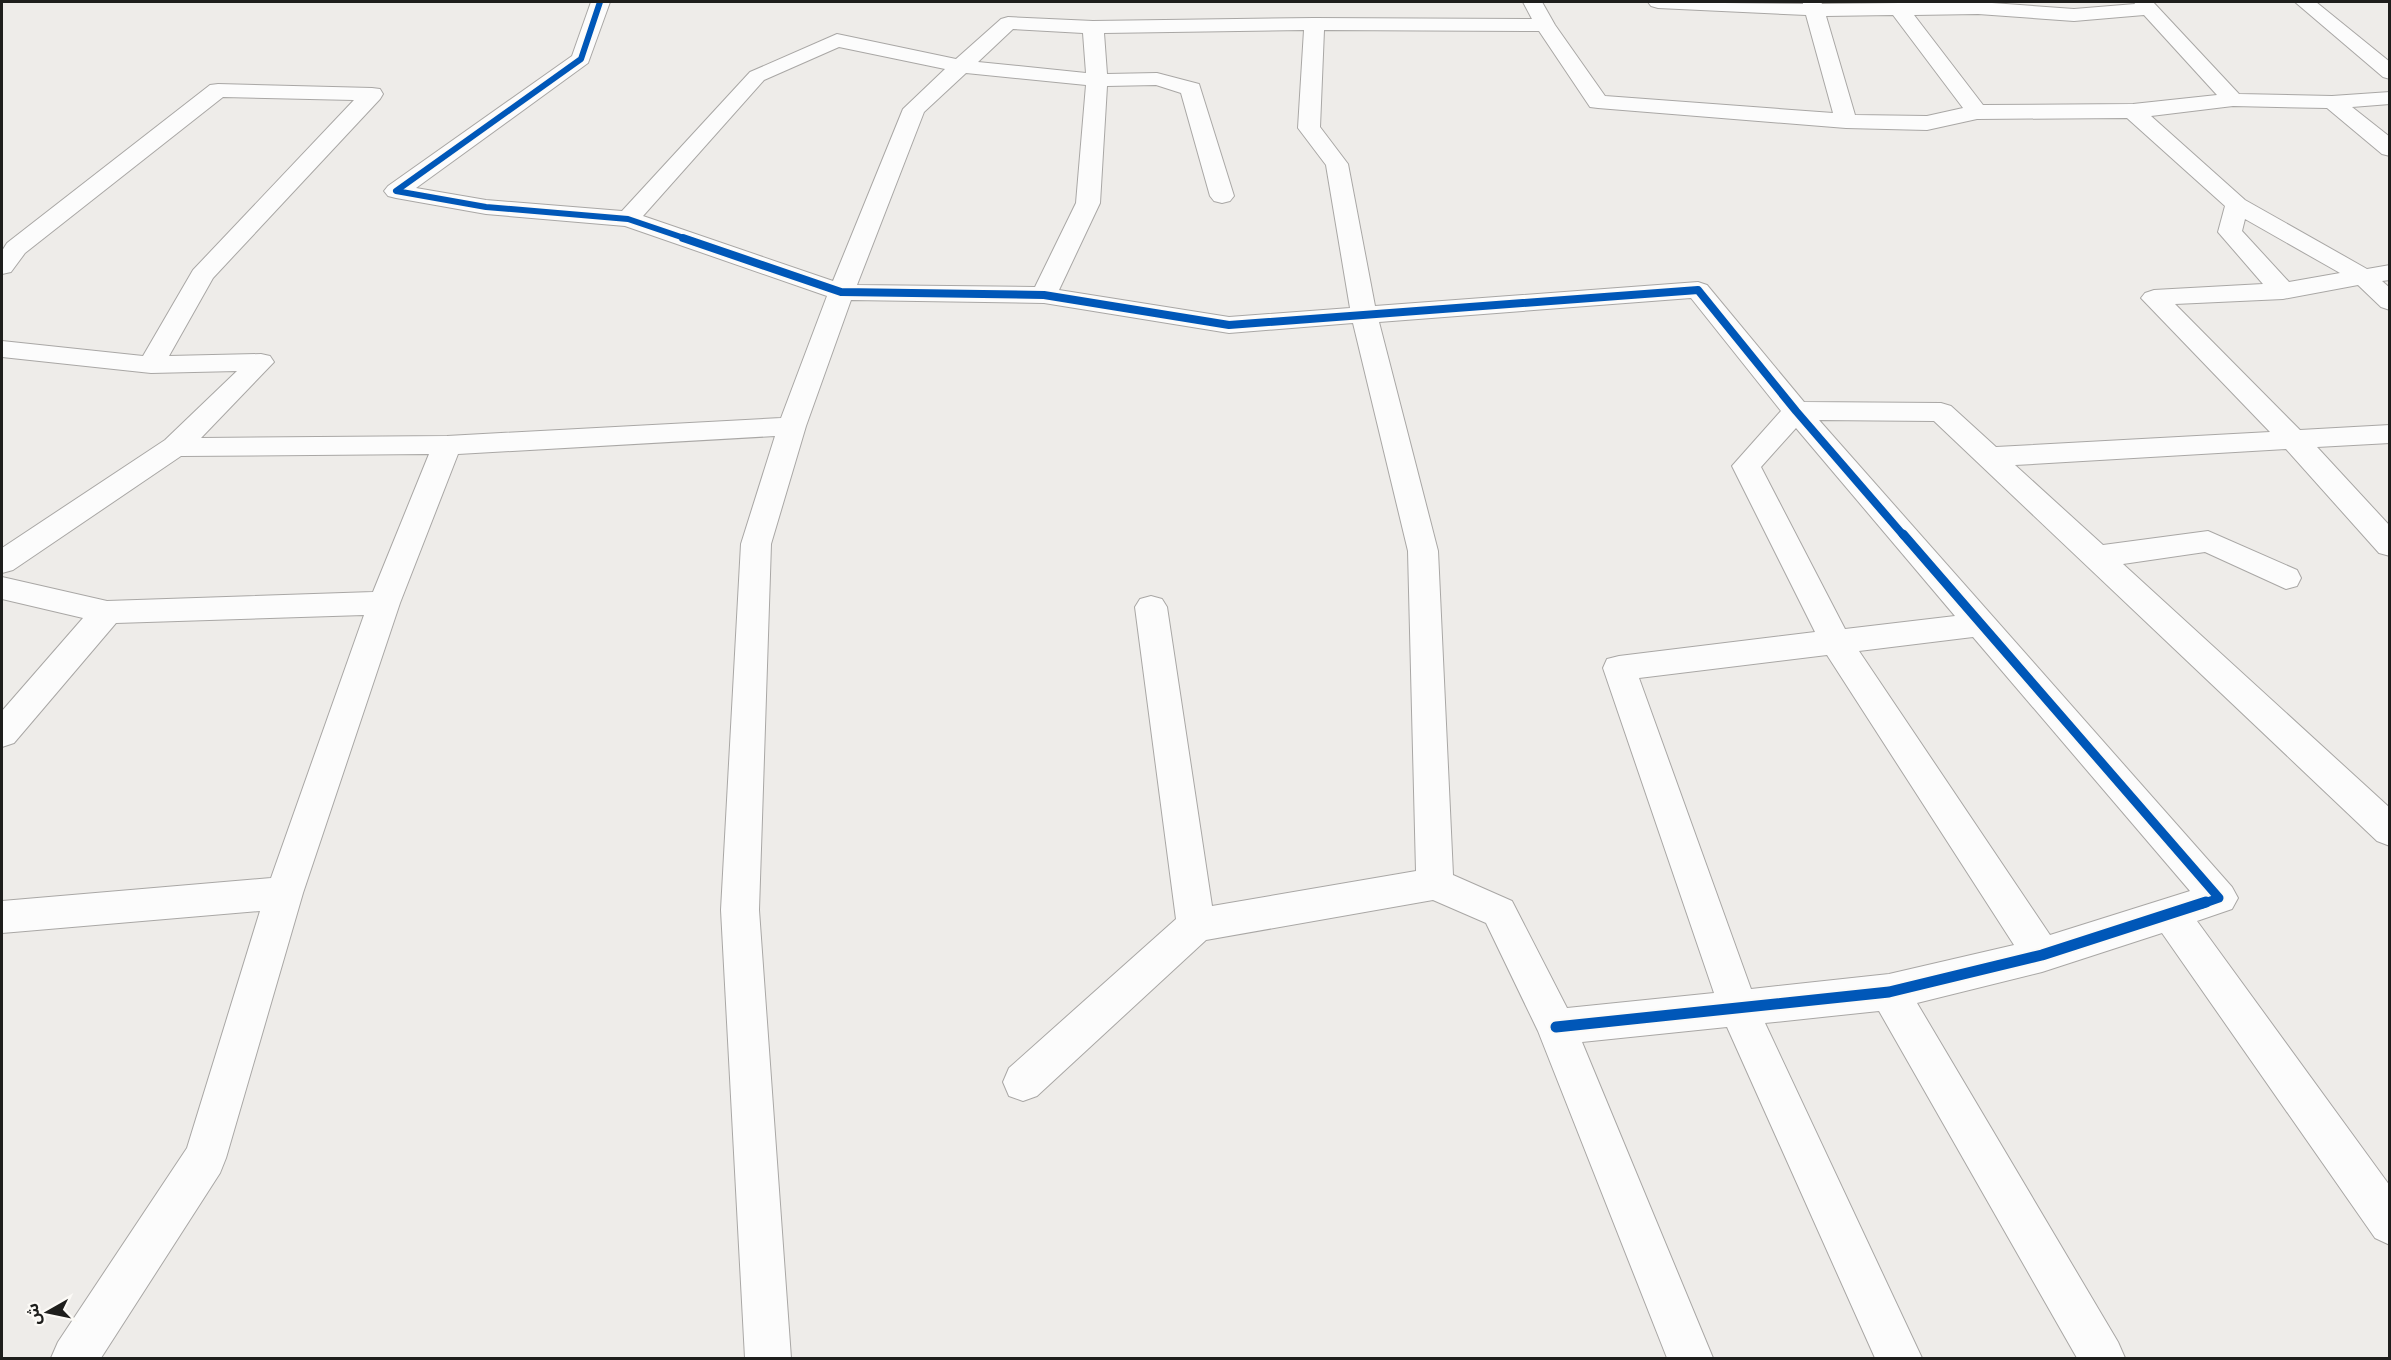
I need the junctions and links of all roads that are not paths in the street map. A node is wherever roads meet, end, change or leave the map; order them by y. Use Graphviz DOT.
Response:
graph roads {
  1 [pos="600,2"];
  2 [pos="1533,2"];
  3 [pos="1658,2"];
  4 [pos="1691,2"];
  5 [pos="2305,2"];
  6 [pos="1976,5"];
  7 [pos="2147,5"];
  8 [pos="1813,6"];
  9 [pos="1899,9"];
  10 [pos="1314,24"];
  11 [pos="1545,25"];
  12 [pos="1093,27"];
  13 [pos="960,66"];
  14 [pos="2390,73"];
  15 [pos="1096,80"];
  16 [pos="2390,98"];
  17 [pos="2233,100"];
  18 [pos="2332,102"];
  19 [pos="2133,111"];
  20 [pos="1977,112"];
  21 [pos="1846,121"];
  22 [pos="2390,149"];
  23 [pos="1222,196"];
  24 [pos="2236,205"];
  25 [pos="628,219"];
  26 [pos="2,267"];
  27 [pos="2390,272"];
  28 [pos="2364,277"];
  29 [pos="2283,291"];
  30 [pos="841,292"];
  31 [pos="1044,295"];
  32 [pos="2390,302"];
  33 [pos="1364,314"];
  34 [pos="2,349"];
  35 [pos="151,365"];
  36 [pos="1796,411"];
  37 [pos="792,426"];
  38 [pos="2390,434"];
  39 [pos="2293,439"];
  40 [pos="447,445"];
  41 [pos="175,447"];
  42 [pos="1989,458"];
  43 [pos="2390,546"];
  44 [pos="2094,557"];
  45 [pos="2,562"];
  46 [pos="2286,578"];
  47 [pos="2,588"];
  48 [pos="384,603"];
  49 [pos="1151,607"];
  50 [pos="107,612"];
  51 [pos="1983,624"];
  52 [pos="1836,642"];
  53 [pos="2,734"];
  54 [pos="2390,831"];
  55 [pos="1435,884"];
  56 [pos="284,893"];
  57 [pos="2170,914"];
  58 [pos="2,917"];
  59 [pos="1196,925"];
  60 [pos="2042,955"];
  61 [pos="1889,992"];
  62 [pos="1739,1009"];
  63 [pos="1556,1027"];
  64 [pos="1023,1082"];
  65 [pos="2390,1223"];
  66 [pos="74,1359"];
  67 [pos="768,1359"];
  68 [pos="1690,1359"];
  69 [pos="1899,1359"];
  70 [pos="2102,1359"];
  1 -- 25 [label="street"];
  2 -- 11 [label="street"];
  3 -- 4 [label="street"];
  4 -- 8 [label="street"];
  5 -- 14 [label="street"];
  6 -- 7 [label="street"];
  6 -- 9 [label="street"];
  7 -- 17 [label="street"];
  8 -- 9 [label="street"];
  8 -- 21 [label="street"];
  9 -- 20 [label="street"];
  10 -- 11 [label="street"];
  10 -- 12 [label="street"];
  10 -- 33 [label="street"];
  11 -- 21 [label="street"];
  12 -- 13 [label="street"];
  12 -- 15 [label="street"];
  13 -- 15 [label="street"];
  13 -- 25 [label="street"];
  13 -- 30 [label="street"];
  15 -- 23 [label="street"];
  15 -- 31 [label="street"];
  16 -- 18 [label="street"];
  17 -- 18 [label="street"];
  17 -- 19 [label="street"];
  18 -- 22 [label="street"];
  19 -- 20 [label="street"];
  19 -- 24 [label="street"];
  20 -- 21 [label="street"];
  24 -- 28 [label="street"];
  24 -- 29 [label="street"];
  25 -- 30 [label="street"];
  26 -- 35 [label="street"];
  27 -- 28 [label="street"];
  28 -- 29 [label="street"];
  28 -- 32 [label="street"];
  29 -- 39 [label="street"];
  30 -- 31 [label="street"];
  30 -- 37 [label="street"];
  31 -- 33 [label="street"];
  33 -- 36 [label="street"];
  33 -- 55 [label="street"];
  34 -- 35 [label="street"];
  35 -- 41 [label="street"];
  36 -- 42 [label="street"];
  36 -- 51 [label="street"];
  36 -- 52 [label="street"];
  37 -- 40 [label="street"];
  37 -- 67 [label="street"];
  38 -- 39 [label="street"];
  39 -- 42 [label="street"];
  39 -- 43 [label="street"];
  40 -- 41 [label="street"];
  40 -- 48 [label="street"];
  41 -- 45 [label="street"];
  42 -- 44 [label="street"];
  44 -- 46 [label="street"];
  44 -- 54 [label="street"];
  47 -- 50 [label="street"];
  48 -- 50 [label="street"];
  48 -- 56 [label="street"];
  49 -- 59 [label="street"];
  50 -- 53 [label="street"];
  51 -- 52 [label="street"];
  51 -- 57 [label="street"];
  52 -- 60 [label="street"];
  52 -- 62 [label="street"];
  55 -- 59 [label="street"];
  55 -- 63 [label="street"];
  56 -- 58 [label="street"];
  56 -- 66 [label="street"];
  57 -- 60 [label="street"];
  57 -- 65 [label="street"];
  59 -- 64 [label="street"];
  60 -- 61 [label="street"];
  61 -- 62 [label="street"];
  61 -- 70 [label="street"];
  62 -- 63 [label="street"];
  62 -- 69 [label="street"];
  63 -- 68 [label="street"];
}
